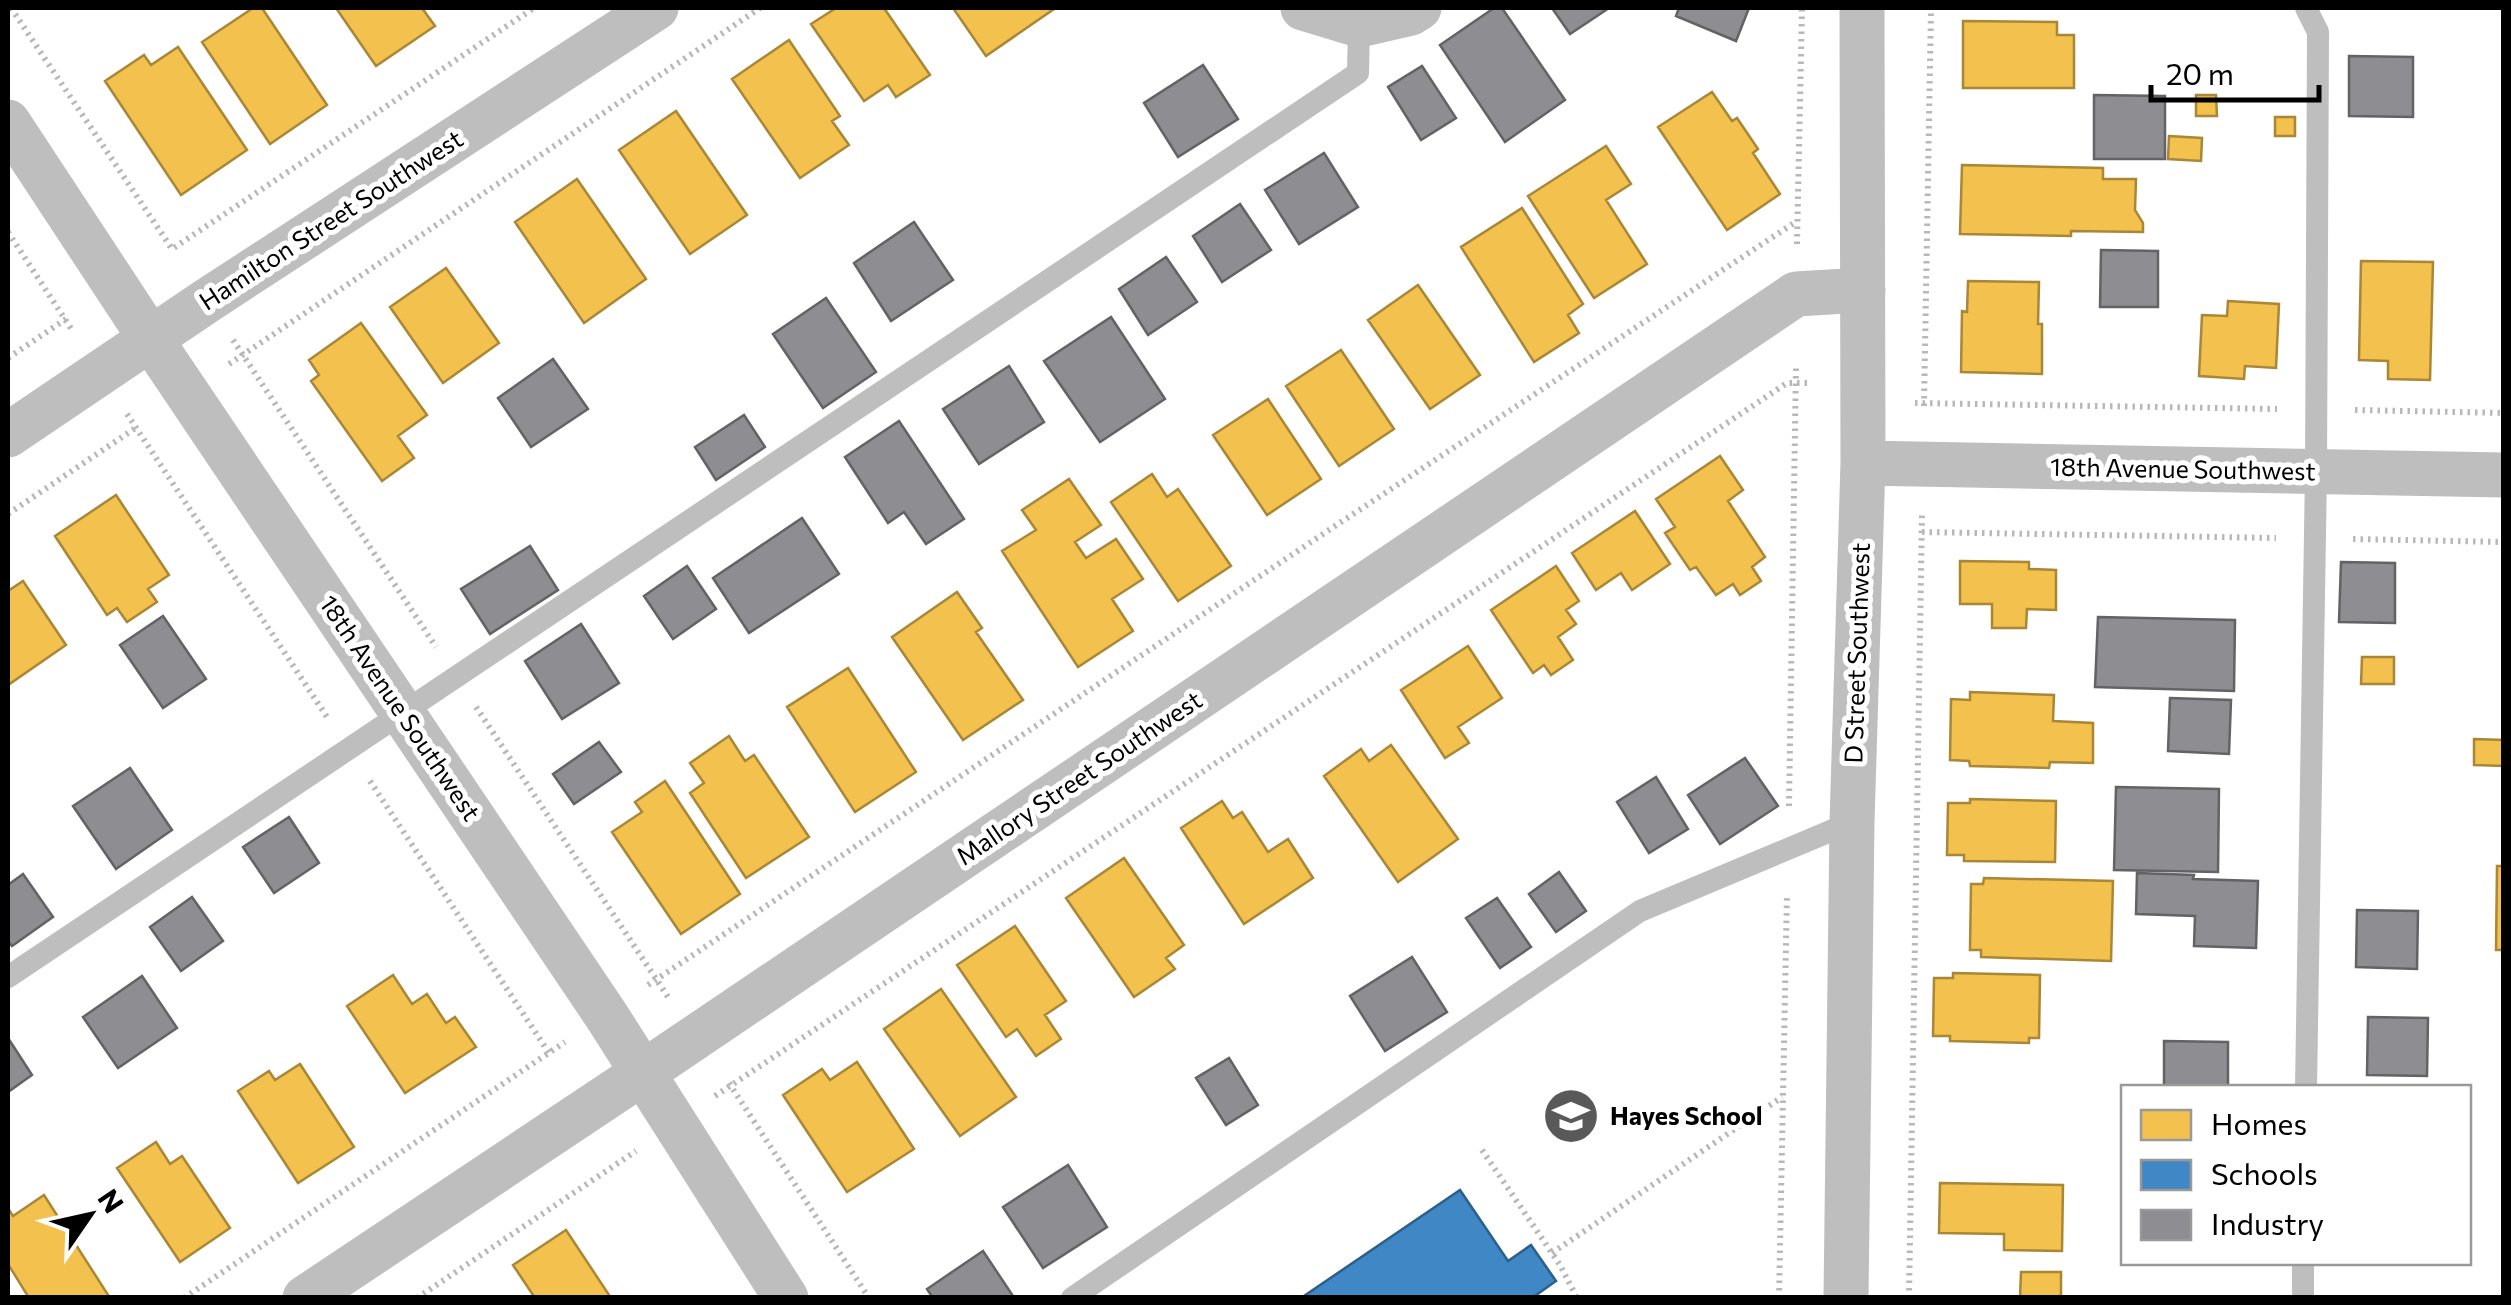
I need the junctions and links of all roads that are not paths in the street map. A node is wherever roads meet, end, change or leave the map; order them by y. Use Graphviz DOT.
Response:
graph roads {
  1 [pos="656,8"];
  2 [pos="1302,8"];
  3 [pos="1418,8"];
  4 [pos="1862,8"];
  5 [pos="2306,8"];
  6 [pos="1359,25"];
  7 [pos="8,122"];
  8 [pos="1863,290"];
  9 [pos="150,338"];
  10 [pos="8,435"];
  11 [pos="1863,464"];
  12 [pos="2316,472"];
  13 [pos="2504,475"];
  14 [pos="402,712"];
  15 [pos="1852,822"];
  16 [pos="8,977"];
  17 [pos="644,1072"];
  18 [pos="2306,1085"];
  19 [pos="2304,1265"];
  20 [pos="305,1298"];
  21 [pos="786,1298"];
  22 [pos="1072,1298"];
  23 [pos="1846,1298"];
  24 [pos="2303,1298"];
  1 -- 9 [label="street, Hamilton Street Southwest"];
  2 -- 6 [label="street"];
  3 -- 6 [label="street"];
  4 -- 8 [label="street, D Street Southwest"];
  5 -- 12 [label="lane"];
  6 -- 14 [label="lane"];
  7 -- 9 [label="street, 18th Avenue Southwest"];
  8 -- 11 [label="street, D Street Southwest"];
  8 -- 17 [label="street, Mallory Street Southwest"];
  9 -- 10 [label="street, Hamilton Street Southwest"];
  9 -- 14 [label="street, 18th Avenue Southwest"];
  11 -- 12 [label="street, 18th Avenue Southwest"];
  11 -- 15 [label="street, D Street Southwest"];
  12 -- 13 [label="street, 18th Avenue Southwest"];
  12 -- 18 [label="lane"];
  14 -- 16 [label="lane"];
  14 -- 17 [label="street, 18th Avenue Southwest"];
  15 -- 22 [label="lane"];
  15 -- 23 [label="street, D Street Southwest"];
  17 -- 20 [label="street, Mallory Street Southwest"];
  17 -- 21 [label="street, 18th Avenue Southwest"];
  19 -- 24 [label="lane"];
}
